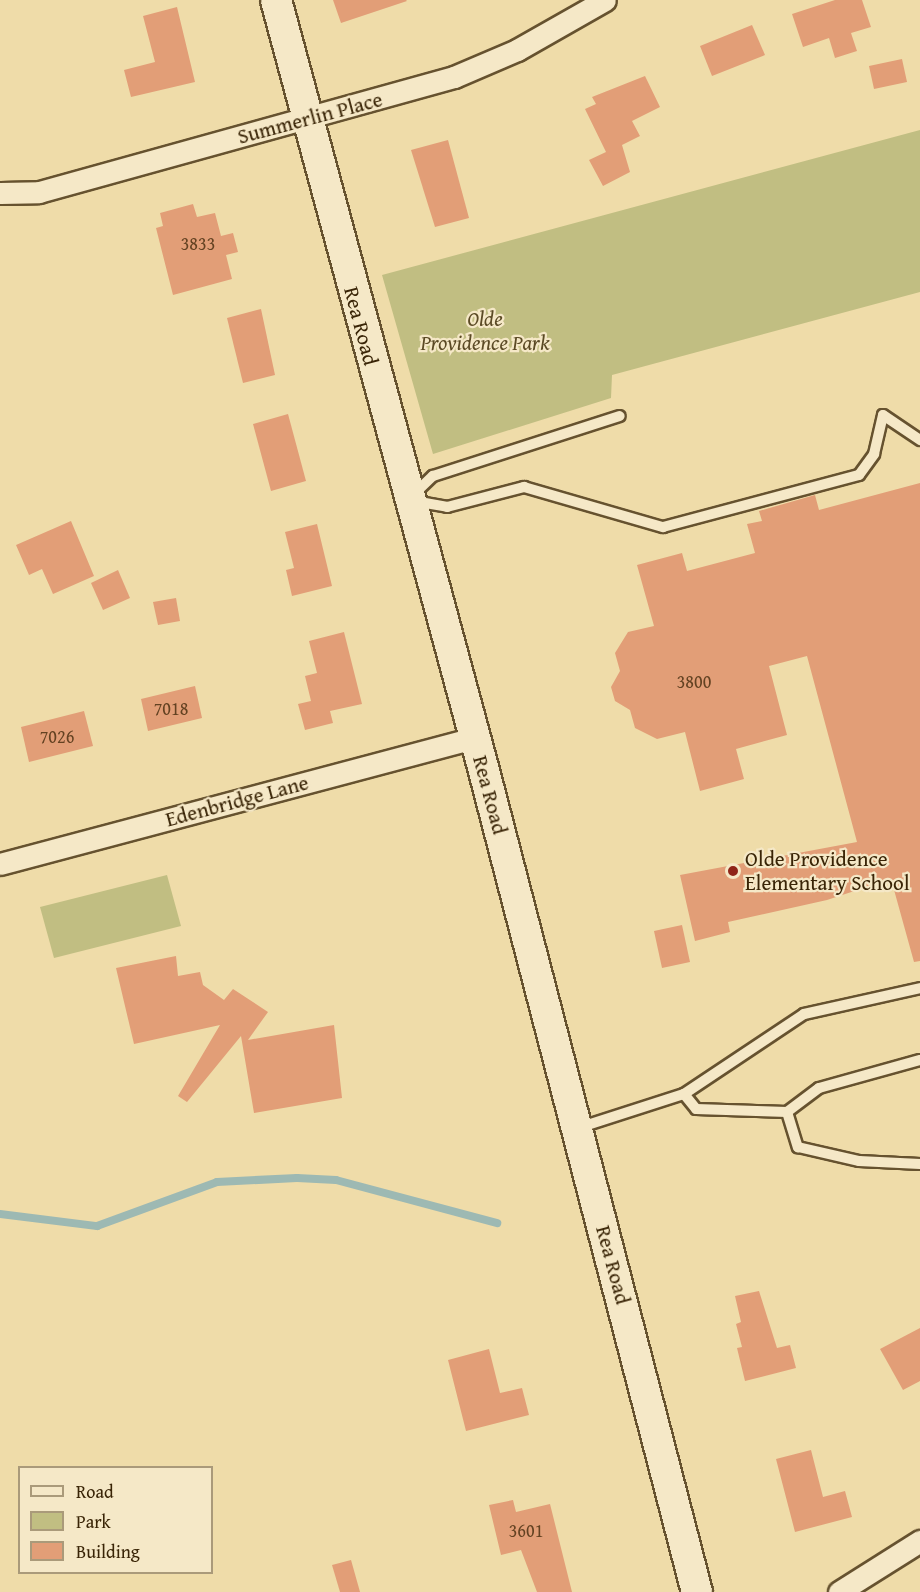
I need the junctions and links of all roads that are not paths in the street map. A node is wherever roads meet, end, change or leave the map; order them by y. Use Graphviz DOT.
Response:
graph roads {
  1 [pos="276,0"];
  2 [pos="605,0"];
  3 [pos="306,119"];
  4 [pos="0,193"];
  5 [pos="620,416"];
  6 [pos="920,440"];
  7 [pos="407,500"];
  8 [pos="474,738"];
  9 [pos="0,864"];
  10 [pos="920,988"];
  11 [pos="920,1060"];
  12 [pos="684,1094"];
  13 [pos="787,1112"];
  14 [pos="577,1128"];
  15 [pos="920,1164"];
  16 [pos="920,1541"];
  17 [pos="697,1592"];
  18 [pos="839,1592"];
  1 -- 3 [label="main road, Rea Road"];
  2 -- 3 [label="street, Summerlin Place"];
  3 -- 4 [label="street, Summerlin Place"];
  3 -- 7 [label="main road, Rea Road"];
  5 -- 7 [label="lane"];
  6 -- 7 [label="lane"];
  7 -- 8 [label="main road, Rea Road"];
  8 -- 9 [label="street, Edenbridge Lane"];
  8 -- 14 [label="main road, Rea Road"];
  10 -- 12 [label="lane"];
  11 -- 13 [label="lane"];
  12 -- 13 [label="lane"];
  12 -- 14 [label="lane"];
  13 -- 15 [label="lane"];
  14 -- 17 [label="main road, Rea Road"];
  16 -- 18 [label="street"];
}
